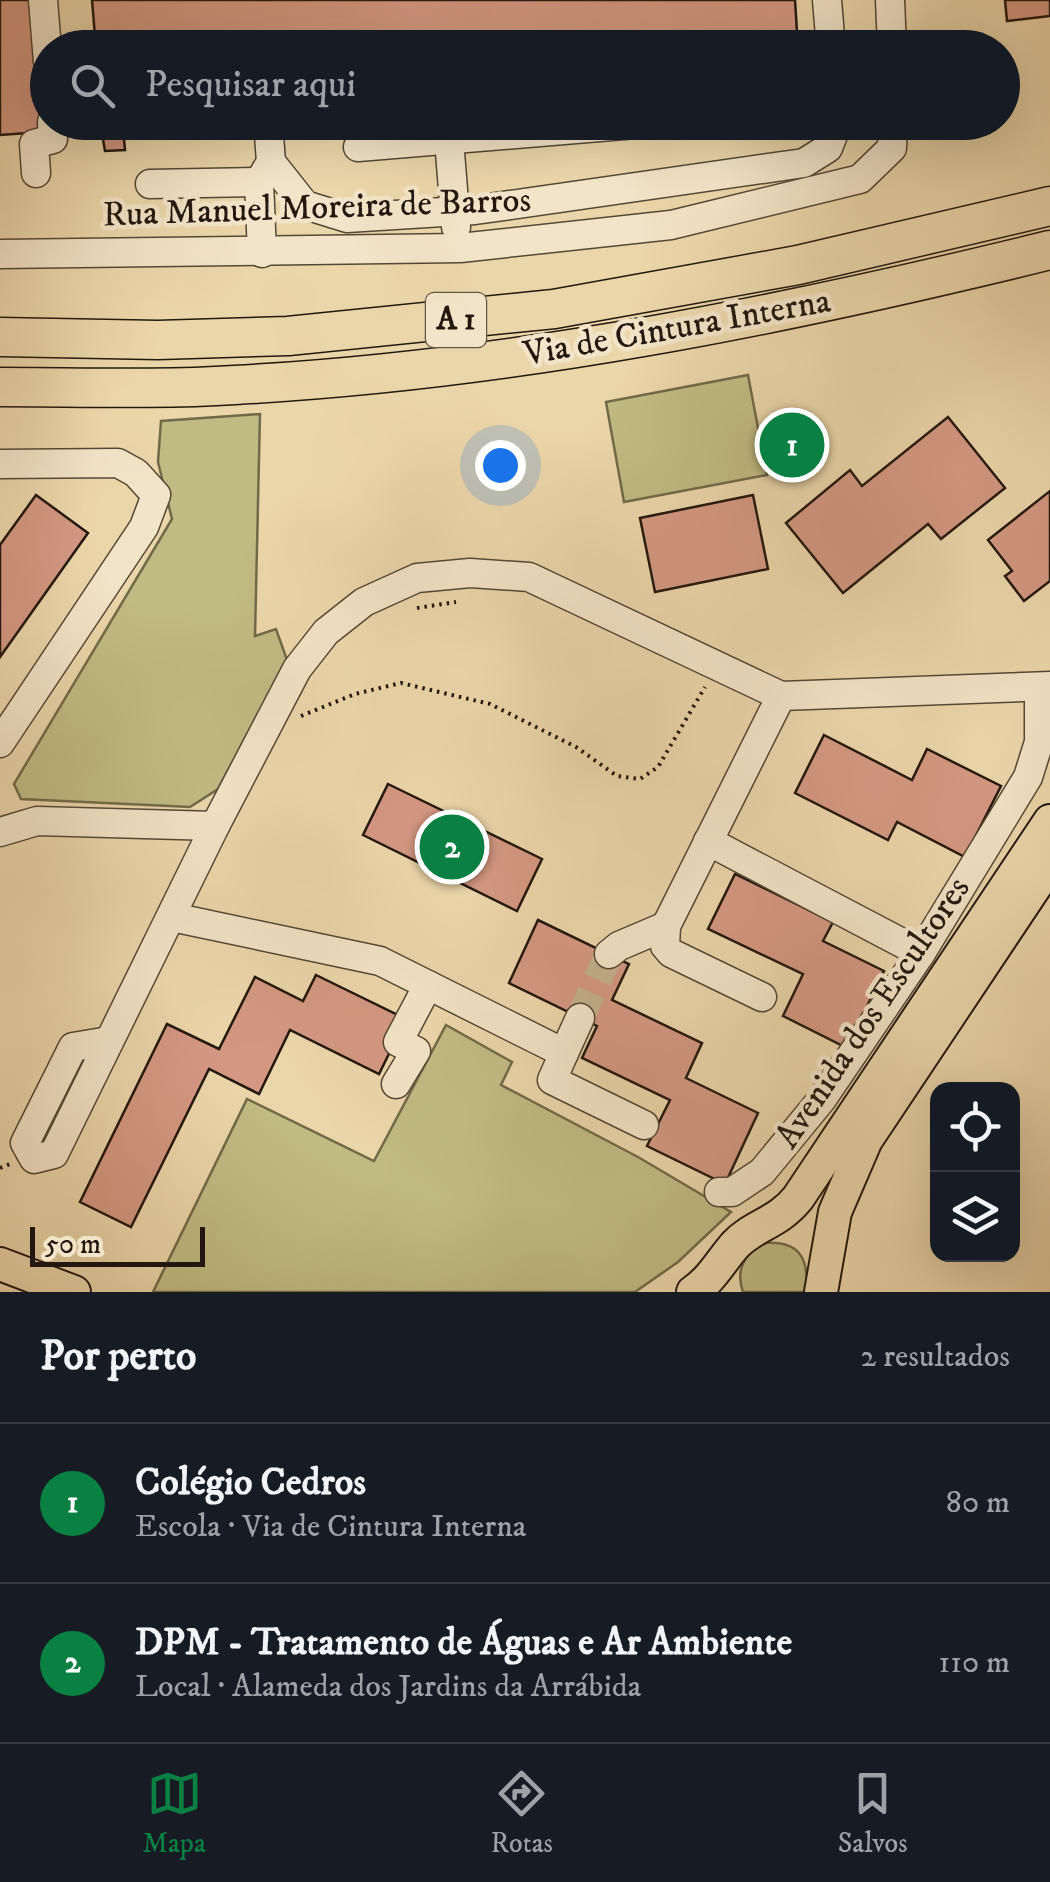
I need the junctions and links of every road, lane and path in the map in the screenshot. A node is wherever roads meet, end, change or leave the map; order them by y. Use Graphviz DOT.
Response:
graph roads {
  1 [pos="43,0"];
  2 [pos="827,0"];
  3 [pos="890,0"];
  4 [pos="45,30"];
  5 [pos="830,30"];
  6 [pos="891,30"];
  7 [pos="49,140"];
  8 [pos="267,140"];
  9 [pos="449,140"];
  10 [pos="831,140"];
  11 [pos="892,140"];
  12 [pos="358,148"];
  13 [pos="264,172"];
  14 [pos="36,173"];
  15 [pos="150,184"];
  16 [pos="1050,206"];
  17 [pos="454,212"];
  18 [pos="460,248"];
  19 [pos="1050,250"];
  20 [pos="262,253"];
  21 [pos="0,254"];
  22 [pos="0,337"];
  23 [pos="0,387"];
  24 [pos="0,464"];
  25 [pos="718,667"];
  26 [pos="1045,686"];
  27 [pos="781,696"];
  28 [pos="266,730"];
  29 [pos="0,743"];
  30 [pos="1050,821"];
  31 [pos="214,826"];
  32 [pos="1,828"];
  33 [pos="708,840"];
  34 [pos="1050,864"];
  35 [pos="172,917"];
  36 [pos="666,926"];
  37 [pos="609,954"];
  38 [pos="921,954"];
  39 [pos="428,985"];
  40 [pos="762,997"];
  41 [pos="580,1018"];
  42 [pos="109,1041"];
  43 [pos="564,1054"];
  44 [pos="396,1084"];
  45 [pos="644,1124"];
  46 [pos="719,1192"];
  47 [pos="742,1240"];
  48 [pos="0,1264"];
  49 [pos="0,1284"];
  50 [pos="822,1286"];
  51 [pos="22,1292"];
  52 [pos="74,1292"];
  53 [pos="694,1292"];
  54 [pos="726,1292"];
  1 -- 4 [label="street"];
  2 -- 5 [label="street"];
  3 -- 6 [label="street"];
  7 -- 14 [label="street"];
  8 -- 13 [label="street"];
  9 -- 12 [label="street"];
  9 -- 17 [label="street"];
  10 -- 17 [label="street"];
  11 -- 18 [label="street, Rua Manuel Moreira de Barros"];
  13 -- 15 [label="street"];
  13 -- 17 [label="street"];
  13 -- 20 [label="street"];
  16 -- 22 [label="highway, Via de Cintura Interna / A 1"];
  17 -- 18 [label="street"];
  18 -- 20 [label="street, Rua Manuel Moreira de Barros"];
  19 -- 23 [label="highway, Via de Cintura Interna / A 1"];
  20 -- 21 [label="street, Rua Manuel Moreira de Barros"];
  24 -- 29 [label="street"];
  25 -- 27 [label="street"];
  25 -- 28 [label="path"];
  25 -- 28 [label="street"];
  26 -- 27 [label="street"];
  26 -- 38 [label="street"];
  27 -- 33 [label="street"];
  28 -- 31 [label="street"];
  30 -- 47 [label="main road, Avenida dos Escultores"];
  31 -- 32 [label="street"];
  31 -- 35 [label="street"];
  33 -- 36 [label="street"];
  33 -- 38 [label="street"];
  34 -- 50 [label="main road, Avenida dos Escultores"];
  35 -- 39 [label="street"];
  35 -- 42 [label="street"];
  36 -- 37 [label="street"];
  36 -- 40 [label="street"];
  38 -- 46 [label="street"];
  39 -- 43 [label="street"];
  39 -- 44 [label="street"];
  41 -- 43 [label="street"];
  43 -- 45 [label="street"];
  47 -- 50 [label="main road, Avenida dos Escultores"];
  47 -- 53 [label="main road, Avenida dos Escultores"];
  47 -- 54 [label="main road"];
  48 -- 52 [label="main road"];
  49 -- 51 [label="main road"];
}
